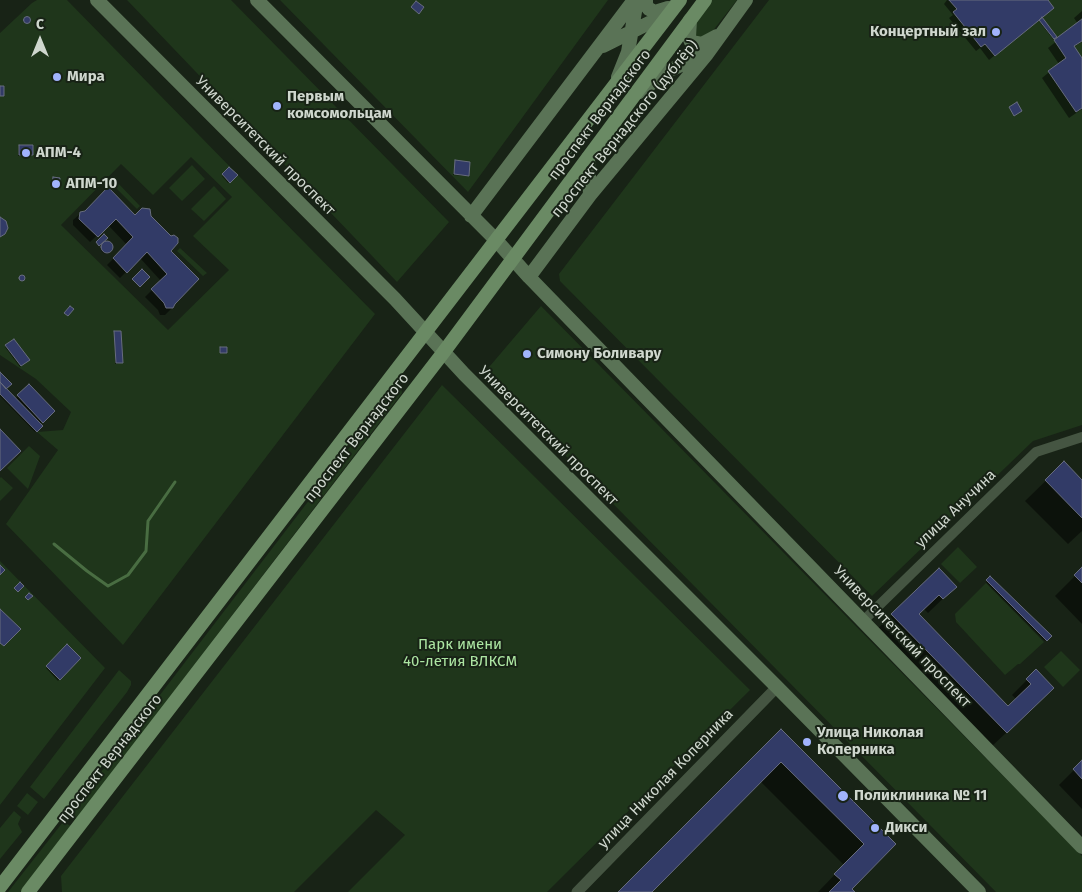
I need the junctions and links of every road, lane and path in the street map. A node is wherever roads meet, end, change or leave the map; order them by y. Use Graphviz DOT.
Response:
graph roads {
  1 [pos="97,0"];
  2 [pos="257,0"];
  3 [pos="635,0"];
  4 [pos="646,0"];
  5 [pos="705,0"];
  6 [pos="746,0"];
  7 [pos="678,2"];
  8 [pos="690,20"];
  9 [pos="632,30"];
  10 [pos="722,32"];
  11 [pos="598,49"];
  12 [pos="708,54"];
  13 [pos="615,85"];
  14 [pos="635,96"];
  15 [pos="588,158"];
  16 [pos="590,196"];
  17 [pos="471,216"];
  18 [pos="496,240"];
  19 [pos="513,260"];
  20 [pos="529,277"];
  21 [pos="424,332"];
  22 [pos="443,353"];
  23 [pos="1082,437"];
  24 [pos="863,621"];
  25 [pos="777,687"];
  26 [pos="1082,847"];
  27 [pos="0,887"];
  28 [pos="28,892"];
  29 [pos="577,892"];
  30 [pos="979,892"];
  1 -- 21 [label="main road, Университетский проспект"];
  2 -- 17 [label="main road, Университетский проспект"];
  3 -- 9 [label="main road"];
  3 -- 11 [label="main road"];
  4 -- 7 [label="main road"];
  5 -- 8 [label="main road, проспект Вернадского"];
  6 -- 10 [label="main road, проспект Вернадского (дублёр)"];
  7 -- 9 [label="main road"];
  7 -- 13 [label="main road, проспект Вернадского"];
  8 -- 10 [label="main road"];
  8 -- 14 [label="main road, проспект Вернадского"];
  9 -- 11 [label="main road"];
  9 -- 13 [label="main road"];
  10 -- 12 [label="main road, проспект Вернадского (дублёр)"];
  11 -- 17 [label="main road"];
  12 -- 14 [label="main road"];
  12 -- 16 [label="main road, проспект Вернадского (дублёр)"];
  13 -- 18 [label="main road, проспект Вернадского"];
  14 -- 15 [label="main road, проспект Вернадского"];
  15 -- 16 [label="main road"];
  15 -- 19 [label="main road, проспект Вернадского"];
  16 -- 20 [label="main road, проспект Вернадского (дублёр)"];
  17 -- 18 [label="main road, Университетский проспект"];
  18 -- 19 [label="main road, Университетский проспект"];
  18 -- 21 [label="main road, проспект Вернадского"];
  19 -- 20 [label="main road, Университетский проспект"];
  19 -- 22 [label="main road, проспект Вернадского"];
  20 -- 24 [label="main road, Университетский проспект"];
  21 -- 22 [label="main road, Университетский проспект"];
  21 -- 27 [label="main road, проспект Вернадского"];
  22 -- 25 [label="main road, Университетский проспект"];
  22 -- 28 [label="main road, проспект Вернадского"];
  23 -- 24 [label="street, улица Анучина"];
  24 -- 26 [label="main road, Университетский проспект"];
  25 -- 29 [label="street, улица Николая Коперника"];
  25 -- 30 [label="main road, Университетский проспект"];
}
